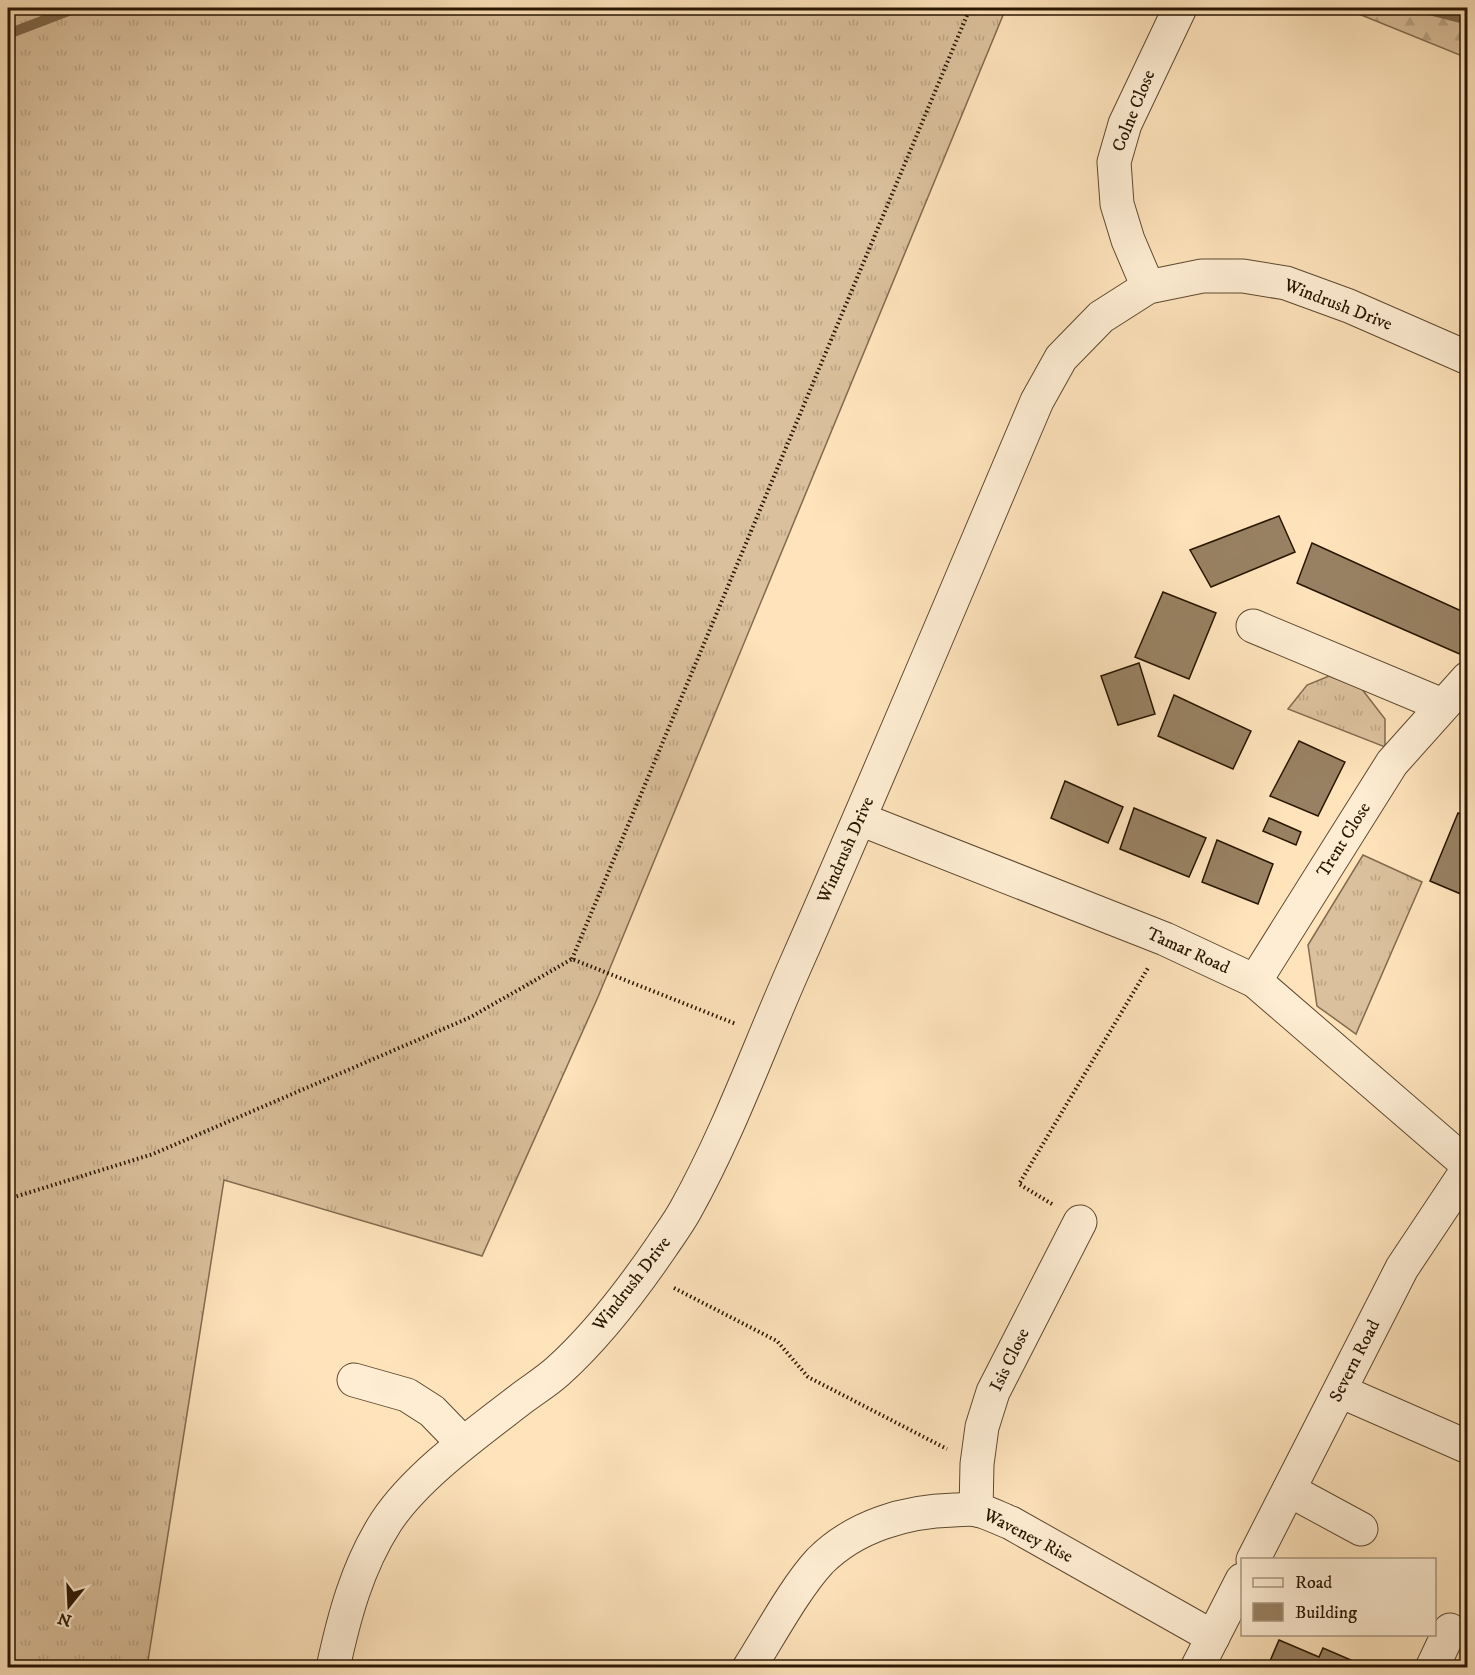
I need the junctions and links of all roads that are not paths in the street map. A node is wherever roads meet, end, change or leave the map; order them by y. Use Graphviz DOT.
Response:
graph roads {
  1 [pos="1180,8"];
  2 [pos="1148,287"];
  3 [pos="1467,358"];
  4 [pos="1253,626"];
  5 [pos="1467,678"];
  6 [pos="1442,705"];
  7 [pos="860,819"];
  8 [pos="1255,981"];
  9 [pos="1467,1167"];
  10 [pos="1080,1222"];
  11 [pos="354,1380"];
  12 [pos="1340,1391"];
  13 [pos="463,1443"];
  14 [pos="1467,1447"];
  15 [pos="1289,1490"];
  16 [pos="976,1510"];
  17 [pos="1361,1529"];
  18 [pos="1254,1558"];
  19 [pos="1241,1582"];
  20 [pos="1450,1630"];
  21 [pos="1213,1637"];
  22 [pos="333,1668"];
  23 [pos="749,1668"];
  24 [pos="1197,1668"];
  25 [pos="1431,1668"];
  1 -- 2 [label="street, Colne Close"];
  2 -- 3 [label="street, Windrush Drive"];
  2 -- 7 [label="street, Windrush Drive"];
  4 -- 6 [label="street"];
  5 -- 6 [label="street, Trent Close"];
  6 -- 8 [label="street, Trent Close"];
  7 -- 8 [label="street, Tamar Road"];
  7 -- 13 [label="street, Windrush Drive"];
  8 -- 9 [label="street, Tamar Road"];
  9 -- 12 [label="street, Severn Road"];
  10 -- 16 [label="street, Isis Close"];
  11 -- 13 [label="street"];
  12 -- 14 [label="street"];
  12 -- 15 [label="street, Severn Road"];
  13 -- 22 [label="street, Windrush Drive"];
  15 -- 17 [label="street"];
  15 -- 18 [label="street, Severn Road"];
  16 -- 21 [label="street, Waveney Rise"];
  16 -- 23 [label="street, Waveney Rise"];
  19 -- 21 [label="street"];
  20 -- 25 [label="street"];
  21 -- 24 [label="street"];
}
